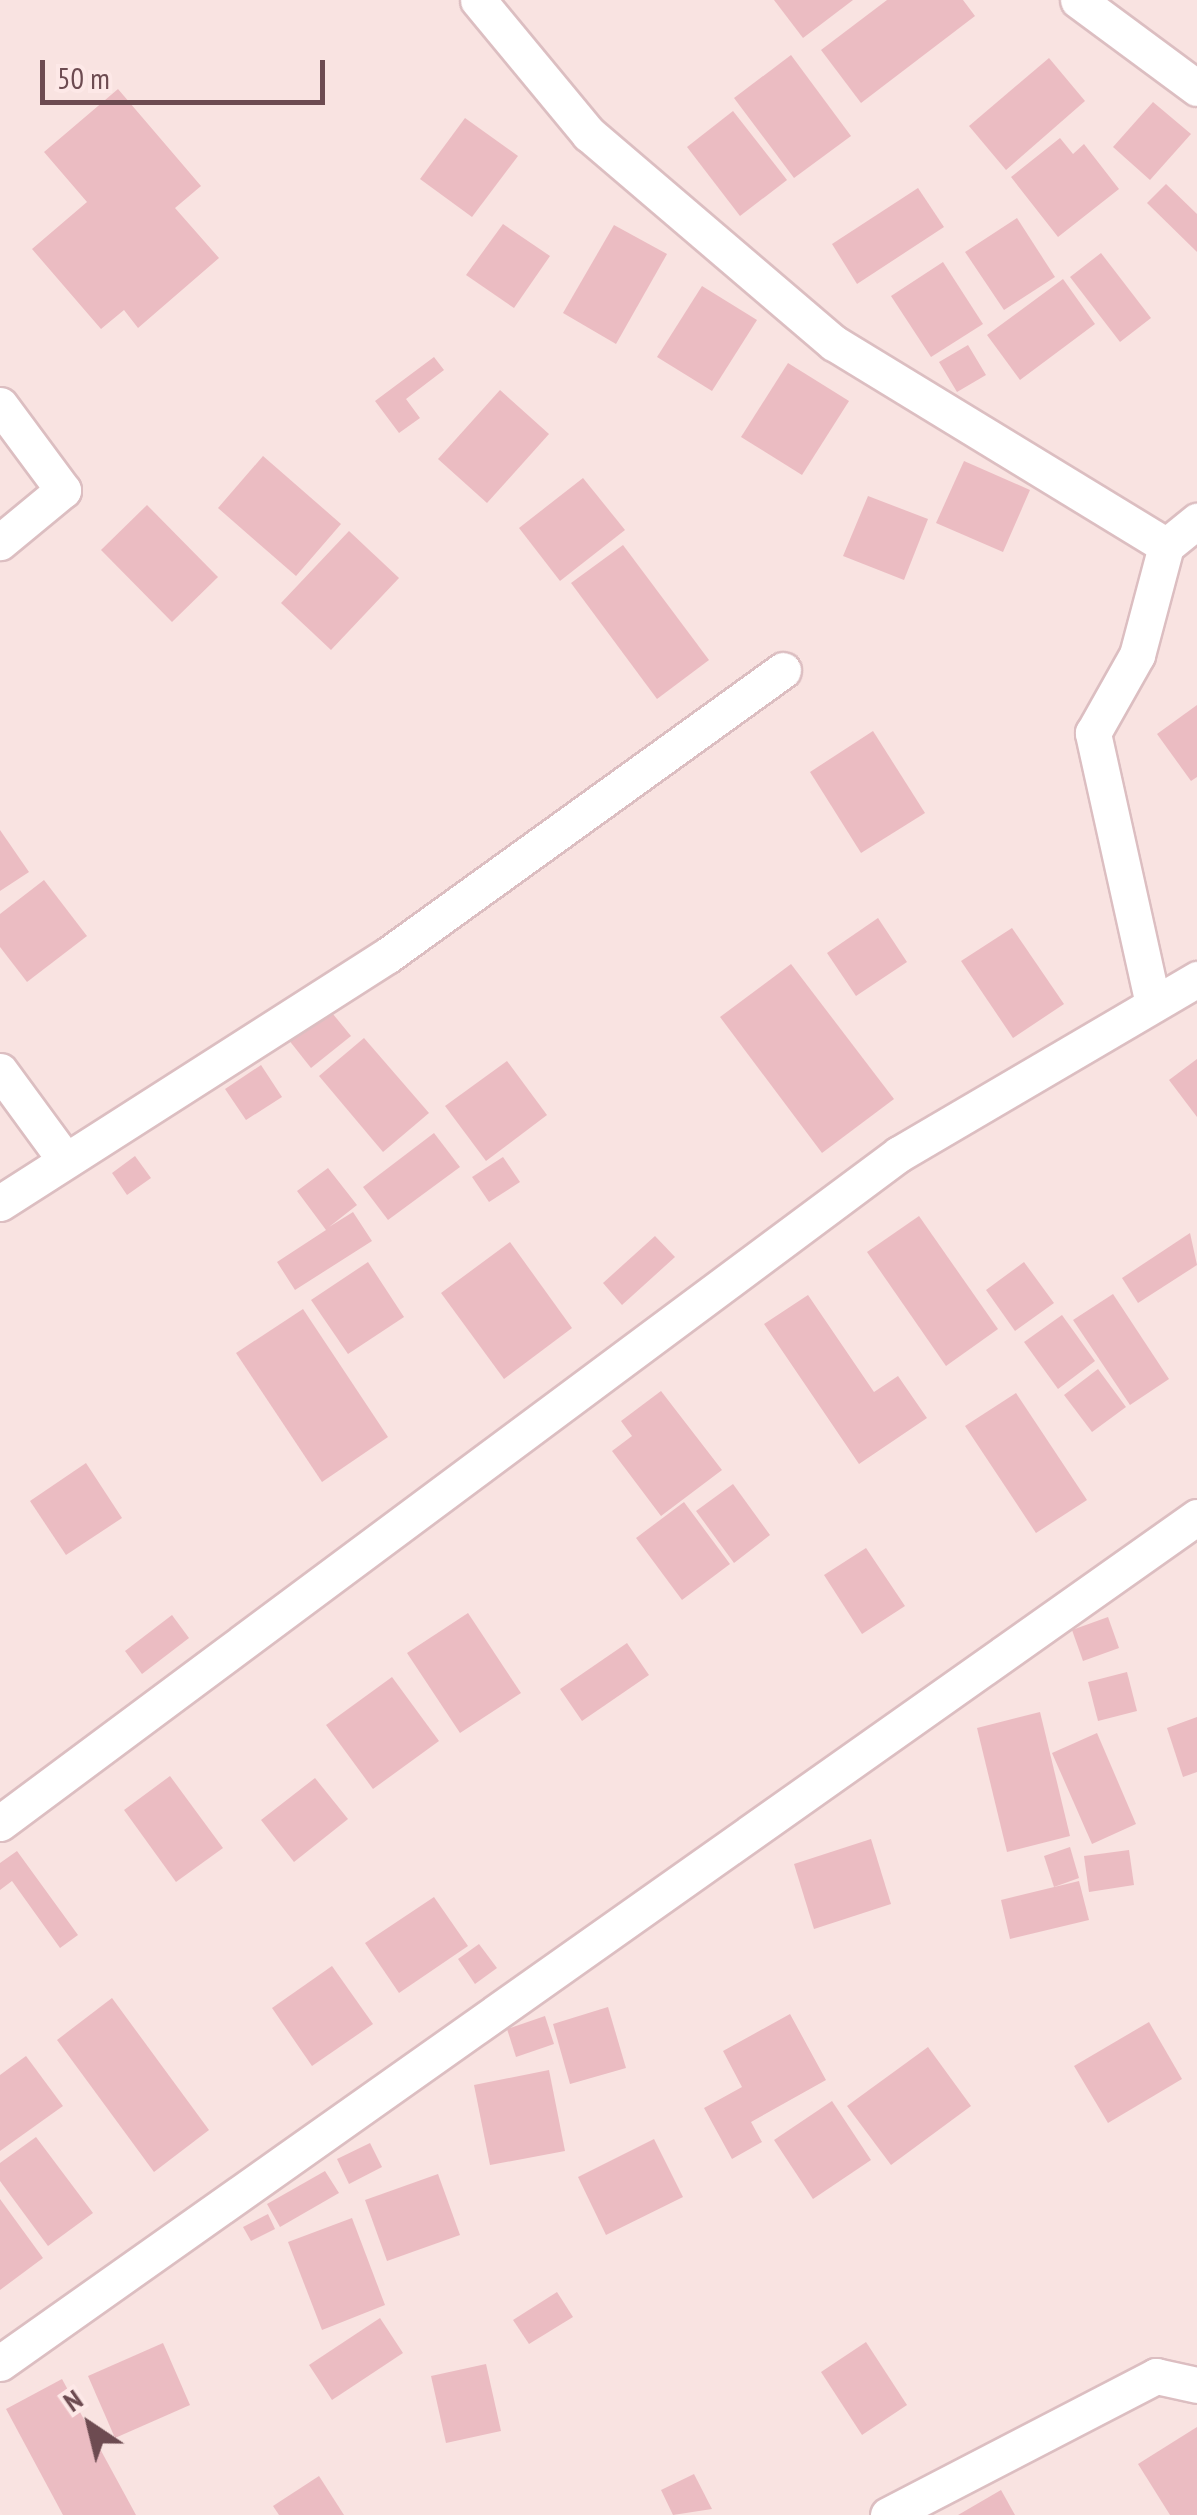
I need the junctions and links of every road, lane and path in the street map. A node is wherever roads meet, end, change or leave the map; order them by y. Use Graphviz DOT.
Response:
graph roads {
  1 [pos="478,0"];
  2 [pos="1078,0"];
  3 [pos="1197,88"];
  4 [pos="0,406"];
  5 [pos="1197,521"];
  6 [pos="0,542"];
  7 [pos="1166,546"];
  8 [pos="783,670"];
  9 [pos="1197,979"];
  10 [pos="1153,1004"];
  11 [pos="0,1070"];
  12 [pos="63,1157"];
  13 [pos="0,1204"];
  14 [pos="1197,1517"];
  15 [pos="0,1823"];
  16 [pos="0,2364"];
  17 [pos="1197,2385"];
  18 [pos="888,2515"];
  1 -- 7 [label="street"];
  2 -- 3 [label="street"];
  4 -- 6 [label="street"];
  5 -- 7 [label="street"];
  7 -- 10 [label="street"];
  8 -- 12 [label="street"];
  9 -- 10 [label="street"];
  10 -- 15 [label="street"];
  11 -- 12 [label="street"];
  12 -- 13 [label="street"];
  14 -- 16 [label="street"];
  17 -- 18 [label="street"];
}
